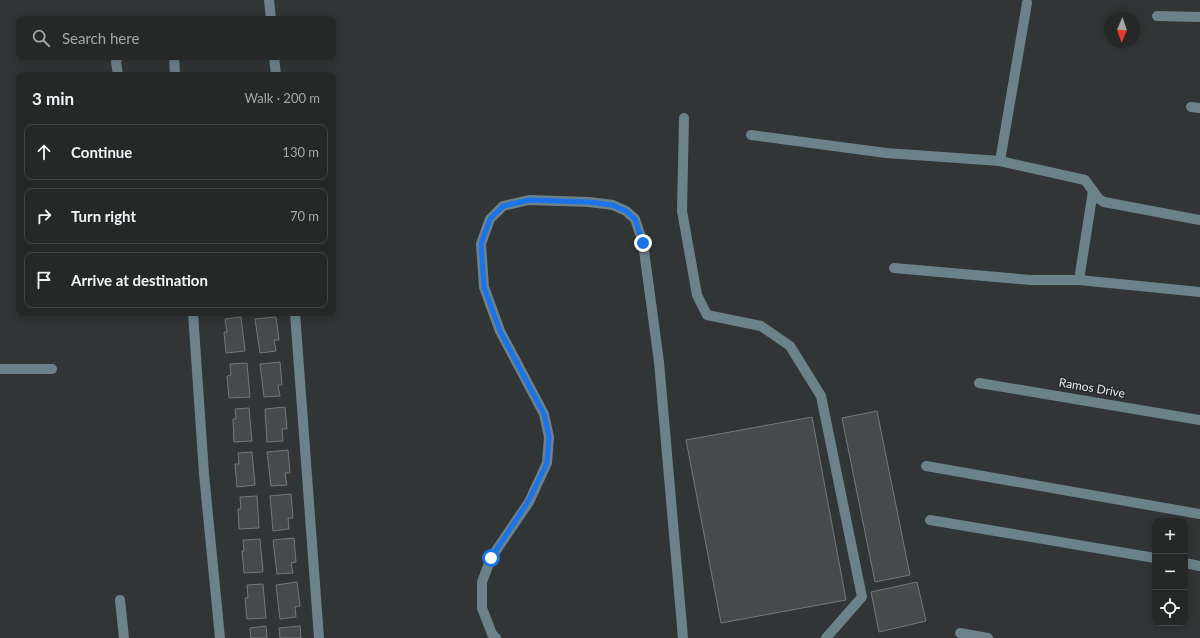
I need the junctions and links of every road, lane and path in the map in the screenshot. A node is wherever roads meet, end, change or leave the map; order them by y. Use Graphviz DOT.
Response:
graph roads {
  1 [pos="269,0"];
  2 [pos="1026,3"];
  3 [pos="271,16"];
  4 [pos="1157,16"];
  5 [pos="1200,17"];
  6 [pos="118,60"];
  7 [pos="174,60"];
  8 [pos="274,60"];
  9 [pos="118,72"];
  10 [pos="175,72"];
  11 [pos="276,72"];
  12 [pos="684,118"];
  13 [pos="751,135"];
  14 [pos="1000,161"];
  15 [pos="1093,191"];
  16 [pos="1200,220"];
  17 [pos="894,268"];
  18 [pos="1079,280"];
  19 [pos="1200,292"];
  20 [pos="193,316"];
  21 [pos="295,316"];
  22 [pos="0,369"];
  23 [pos="52,369"];
  24 [pos="979,382"];
  25 [pos="1200,420"];
  26 [pos="926,466"];
  27 [pos="1200,514"];
  28 [pos="930,520"];
  29 [pos="1152,557"];
  30 [pos="1188,564"];
  31 [pos="1200,566"];
  32 [pos="120,600"];
  33 [pos="960,633"];
  34 [pos="124,638"];
  35 [pos="220,638"];
  36 [pos="319,638"];
  37 [pos="496,638"];
  38 [pos="683,638"];
  39 [pos="826,638"];
  40 [pos="988,638"];
  1 -- 3 [label="street"];
  2 -- 14 [label="street"];
  4 -- 5 [label="street"];
  6 -- 9 [label="street"];
  7 -- 10 [label="street"];
  8 -- 11 [label="street"];
  12 -- 39 [label="street"];
  13 -- 14 [label="street"];
  14 -- 15 [label="street"];
  15 -- 16 [label="street"];
  15 -- 18 [label="street"];
  17 -- 18 [label="street"];
  18 -- 19 [label="street"];
  20 -- 35 [label="street"];
  21 -- 36 [label="street"];
  22 -- 23 [label="street"];
  24 -- 25 [label="street, Ramos Drive"];
  26 -- 27 [label="street"];
  28 -- 29 [label="street"];
  30 -- 31 [label="street"];
  32 -- 34 [label="street"];
  33 -- 40 [label="street"];
  37 -- 38 [label="street"];
}
